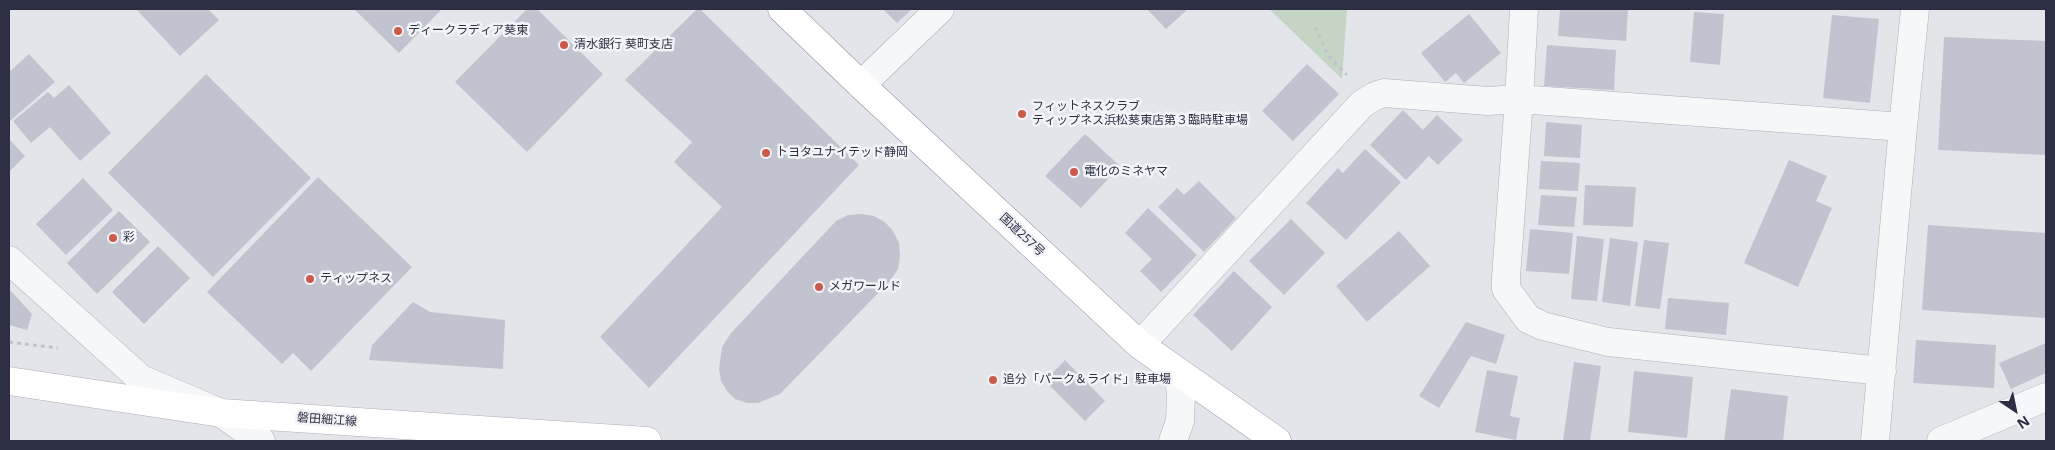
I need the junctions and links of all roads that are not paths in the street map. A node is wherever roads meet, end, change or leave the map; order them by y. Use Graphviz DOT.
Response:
graph roads {
  1 [pos="782,9"];
  2 [pos="940,9"];
  3 [pos="1524,9"];
  4 [pos="1915,9"];
  5 [pos="861,85"];
  6 [pos="1519,99"];
  7 [pos="1903,127"];
  8 [pos="9,260"];
  9 [pos="1140,345"];
  10 [pos="1882,371"];
  11 [pos="1178,372"];
  12 [pos="9,381"];
  13 [pos="2046,397"];
  14 [pos="222,413"];
  15 [pos="603,439"];
  16 [pos="261,441"];
  17 [pos="647,441"];
  18 [pos="1173,441"];
  19 [pos="1277,441"];
  20 [pos="1875,441"];
  21 [pos="1941,441"];
  1 -- 5 [label="main road, 国道257号"];
  2 -- 5 [label="street"];
  3 -- 6 [label="street"];
  4 -- 7 [label="street"];
  5 -- 9 [label="main road, 国道257号"];
  6 -- 7 [label="street"];
  6 -- 9 [label="street"];
  6 -- 10 [label="street"];
  7 -- 10 [label="street"];
  8 -- 14 [label="street"];
  9 -- 11 [label="main road, 国道257号"];
  10 -- 20 [label="street"];
  11 -- 18 [label="street"];
  11 -- 19 [label="main road, 国道257号"];
  12 -- 14 [label="main road, 磐田細江線"];
  13 -- 21 [label="street"];
  14 -- 15 [label="main road, 磐田細江線"];
  14 -- 16 [label="street"];
  15 -- 17 [label="main road, 磐田細江線"];
}
